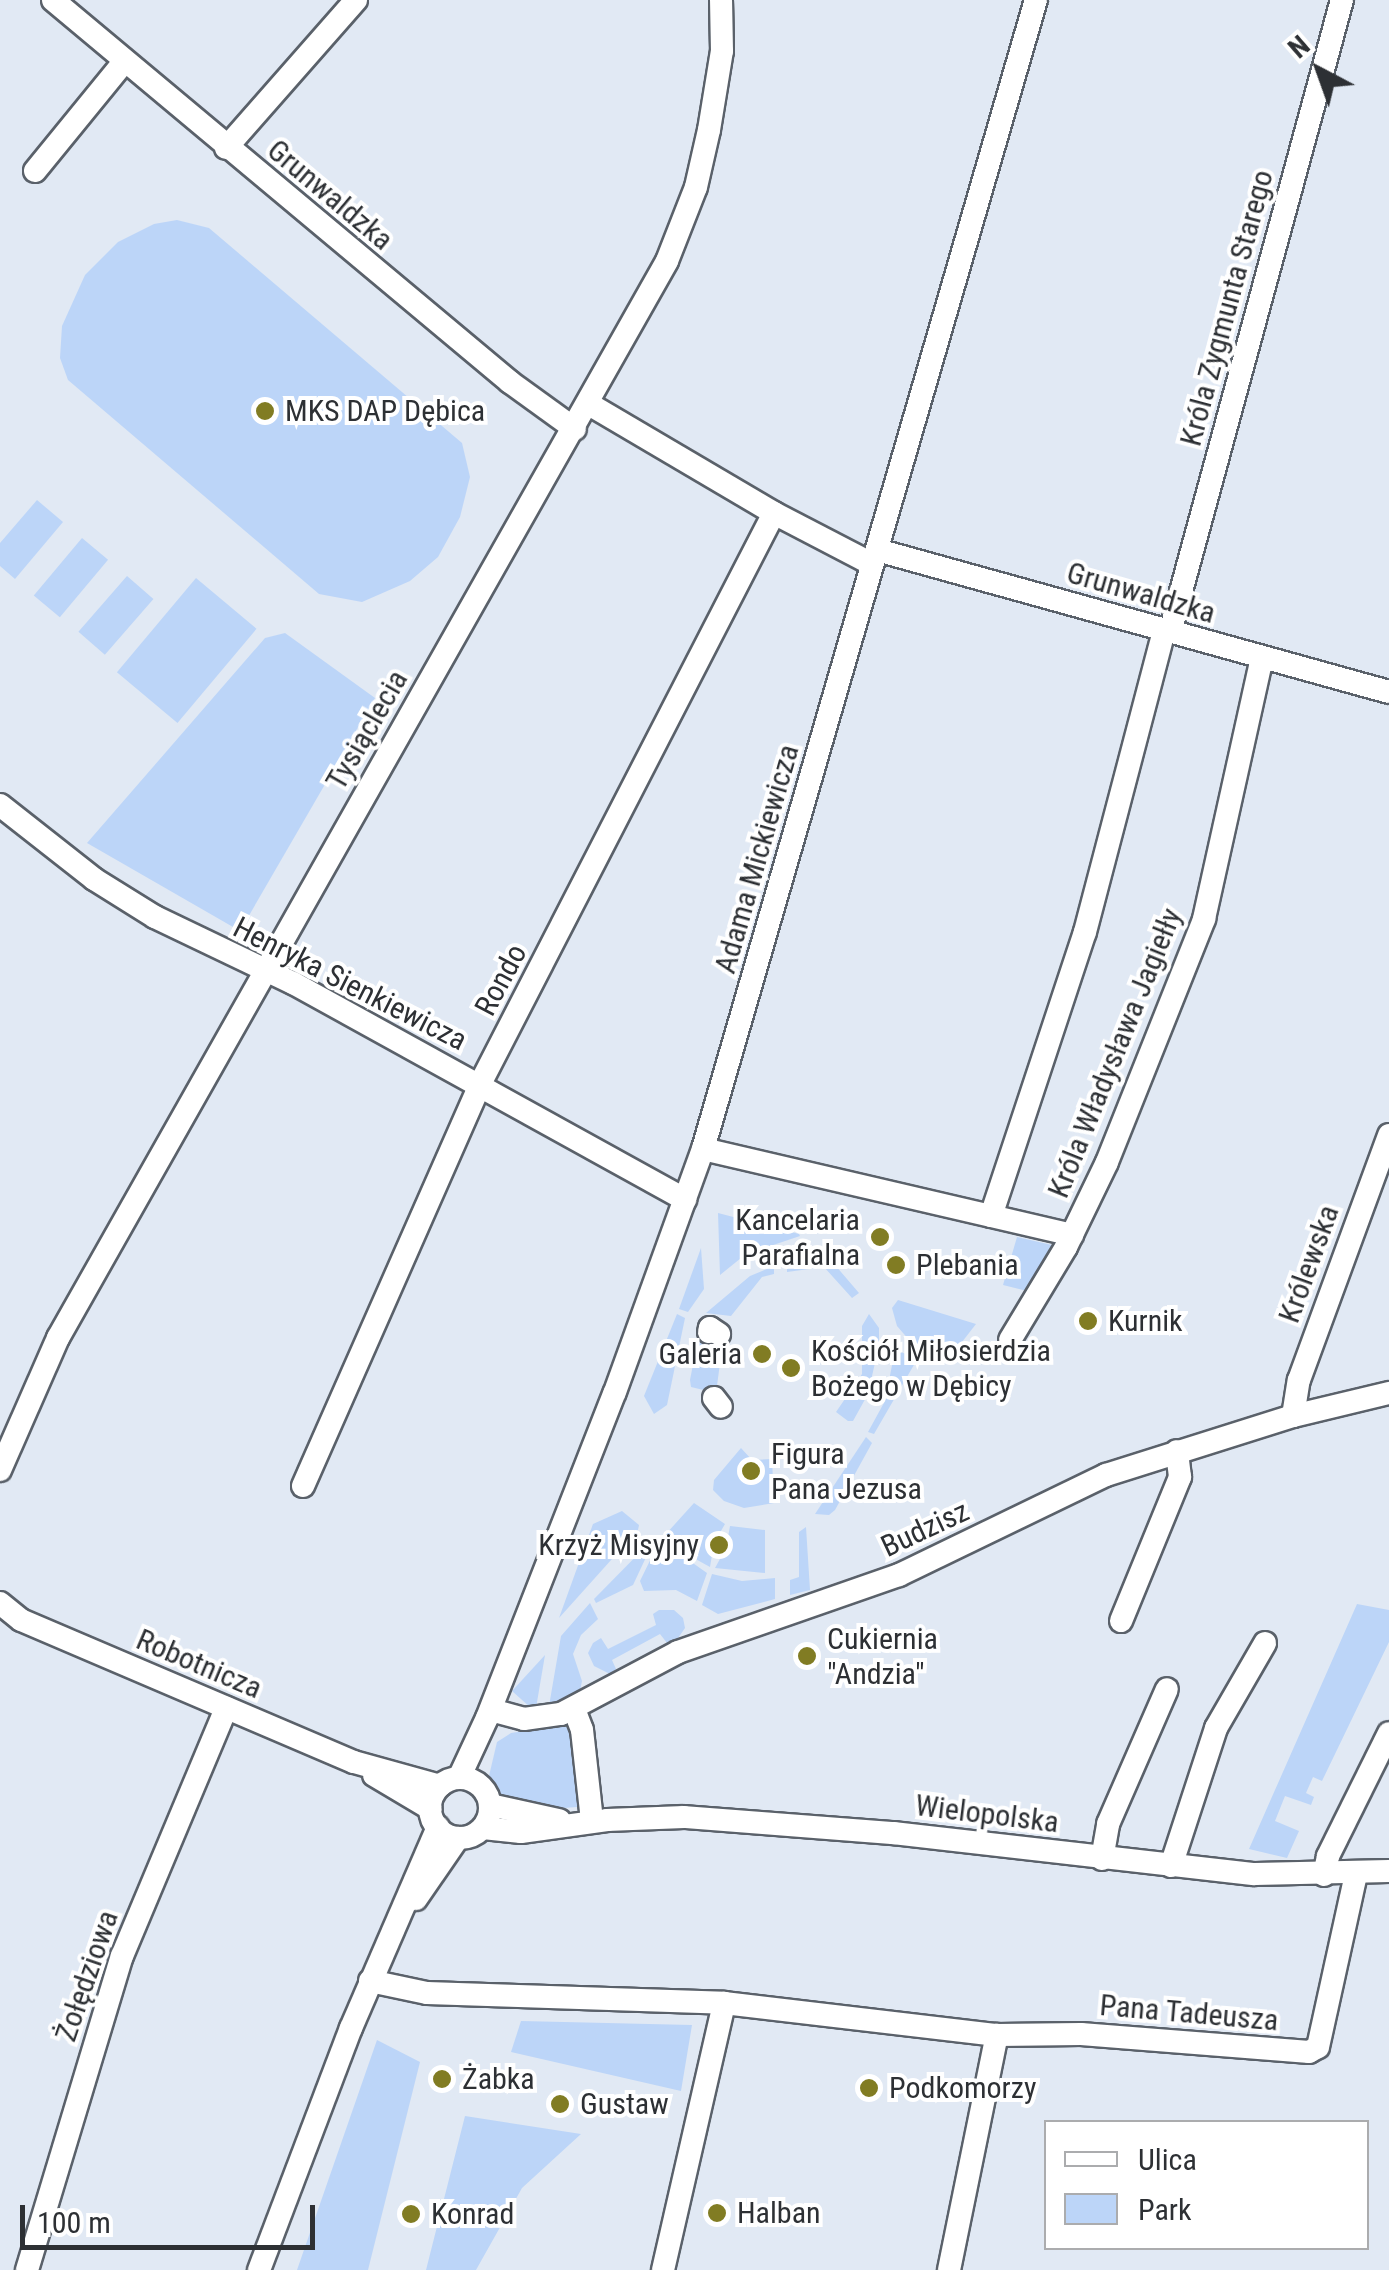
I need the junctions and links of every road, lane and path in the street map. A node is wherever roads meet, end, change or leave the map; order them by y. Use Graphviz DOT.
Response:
graph roads {
  1 [pos="53,0"];
  2 [pos="356,0"];
  3 [pos="721,0"];
  4 [pos="1036,0"];
  5 [pos="1342,0"];
  6 [pos="124,62"];
  7 [pos="226,148"];
  8 [pos="34,170"];
  9 [pos="589,404"];
  10 [pos="575,429"];
  11 [pos="774,513"];
  12 [pos="875,557"];
  13 [pos="1167,632"];
  14 [pos="1262,658"];
  15 [pos="1389,692"];
  16 [pos="0,804"];
  17 [pos="1113,829"];
  18 [pos="264,972"];
  19 [pos="480,1084"];
  20 [pos="1389,1135"];
  21 [pos="703,1149"];
  22 [pos="686,1199"];
  23 [pos="1002,1224"];
  24 [pos="1072,1235"];
  25 [pos="1010,1340"];
  26 [pos="1389,1393"];
  27 [pos="1293,1416"];
  28 [pos="1177,1451"];
  29 [pos="0,1470"];
  30 [pos="304,1486"];
  31 [pos="0,1604"];
  32 [pos="10,1619"];
  33 [pos="1121,1621"];
  34 [pos="1266,1644"];
  35 [pos="1168,1689"];
  36 [pos="226,1708"];
  37 [pos="574,1709"];
  38 [pos="489,1714"];
  39 [pos="1389,1733"];
  40 [pos="354,1762"];
  41 [pos="458,1782"];
  42 [pos="490,1805"];
  43 [pos="585,1822"];
  44 [pos="442,1825"];
  45 [pos="483,1828"];
  46 [pos="1102,1859"];
  47 [pos="1171,1866"];
  48 [pos="1389,1871"];
  49 [pos="1356,1874"];
  50 [pos="1324,1875"];
  51 [pos="370,1981"];
  52 [pos="724,2003"];
  53 [pos="997,2036"];
  54 [pos="27,2270"];
  55 [pos="260,2270"];
  56 [pos="663,2270"];
  57 [pos="949,2270"];
  1 -- 6 [label="street, Grunwaldzka"];
  2 -- 7 [label="street"];
  3 -- 9 [label="street, Tysiąclecia"];
  4 -- 12 [label="street, Adama Mickiewicza"];
  5 -- 13 [label="street, Króla Zygmunta Starego"];
  6 -- 7 [label="street, Grunwaldzka"];
  6 -- 8 [label="street"];
  7 -- 10 [label="street, Grunwaldzka"];
  9 -- 10 [label="street, Tysiąclecia"];
  9 -- 11 [label="street, Grunwaldzka"];
  10 -- 18 [label="street, Tysiąclecia"];
  11 -- 12 [label="street, Grunwaldzka"];
  11 -- 19 [label="street, Rondo"];
  12 -- 13 [label="street, Grunwaldzka"];
  12 -- 21 [label="street, Adama Mickiewicza"];
  13 -- 14 [label="street, Grunwaldzka"];
  13 -- 17 [label="street, Króla Zygmunta Starego"];
  14 -- 15 [label="street, Grunwaldzka"];
  14 -- 24 [label="street, Króla Władysława Jagiełły"];
  16 -- 18 [label="street, Henryka Sienkiewicza"];
  17 -- 23 [label="street, Króla Władysława Jagiełły"];
  18 -- 19 [label="street, Henryka Sienkiewicza"];
  18 -- 29 [label="street, Tysiąclecia"];
  19 -- 22 [label="street, Henryka Sienkiewicza"];
  19 -- 30 [label="street, Rondo"];
  20 -- 27 [label="street, Królewska"];
  21 -- 22 [label="street, Adama Mickiewicza"];
  21 -- 23 [label="street, Króla Władysława Jagiełły"];
  22 -- 38 [label="street, Adama Mickiewicza"];
  23 -- 24 [label="street, Króla Władysława Jagiełły"];
  24 -- 25 [label="street, Króla Władysława Jagiełły"];
  26 -- 27 [label="street, Budzisz"];
  27 -- 28 [label="street, Budzisz"];
  28 -- 33 [label="street"];
  28 -- 37 [label="street, Budzisz"];
  31 -- 32 [label="street, Robotnicza"];
  32 -- 36 [label="street, Robotnicza"];
  34 -- 47 [label="street"];
  35 -- 46 [label="street"];
  36 -- 40 [label="street, Robotnicza"];
  36 -- 54 [label="street, Żołędziowa"];
  37 -- 38 [label="street, Budzisz"];
  37 -- 43 [label="street"];
  38 -- 41 [label="street, Adama Mickiewicza"];
  39 -- 50 [label="street"];
  40 -- 41 [label="street, Robotnicza"];
  40 -- 44 [label="street, Robotnicza"];
  41 -- 42 [label="street"];
  41 -- 44 [label="street, Adama Mickiewicza"];
  42 -- 43 [label="street, Wielopolska"];
  42 -- 45 [label="street"];
  43 -- 45 [label="street, Wielopolska"];
  43 -- 46 [label="street, Wielopolska"];
  44 -- 45 [label="street"];
  44 -- 51 [label="street"];
  46 -- 47 [label="street, Wielopolska"];
  47 -- 50 [label="street, Wielopolska"];
  48 -- 49 [label="street, Wielopolska"];
  49 -- 50 [label="street, Wielopolska"];
  49 -- 53 [label="street, Pana Tadeusza"];
  51 -- 52 [label="street, Pana Tadeusza"];
  51 -- 55 [label="street"];
  52 -- 53 [label="street, Pana Tadeusza"];
  52 -- 56 [label="street"];
  53 -- 57 [label="street"];
}
